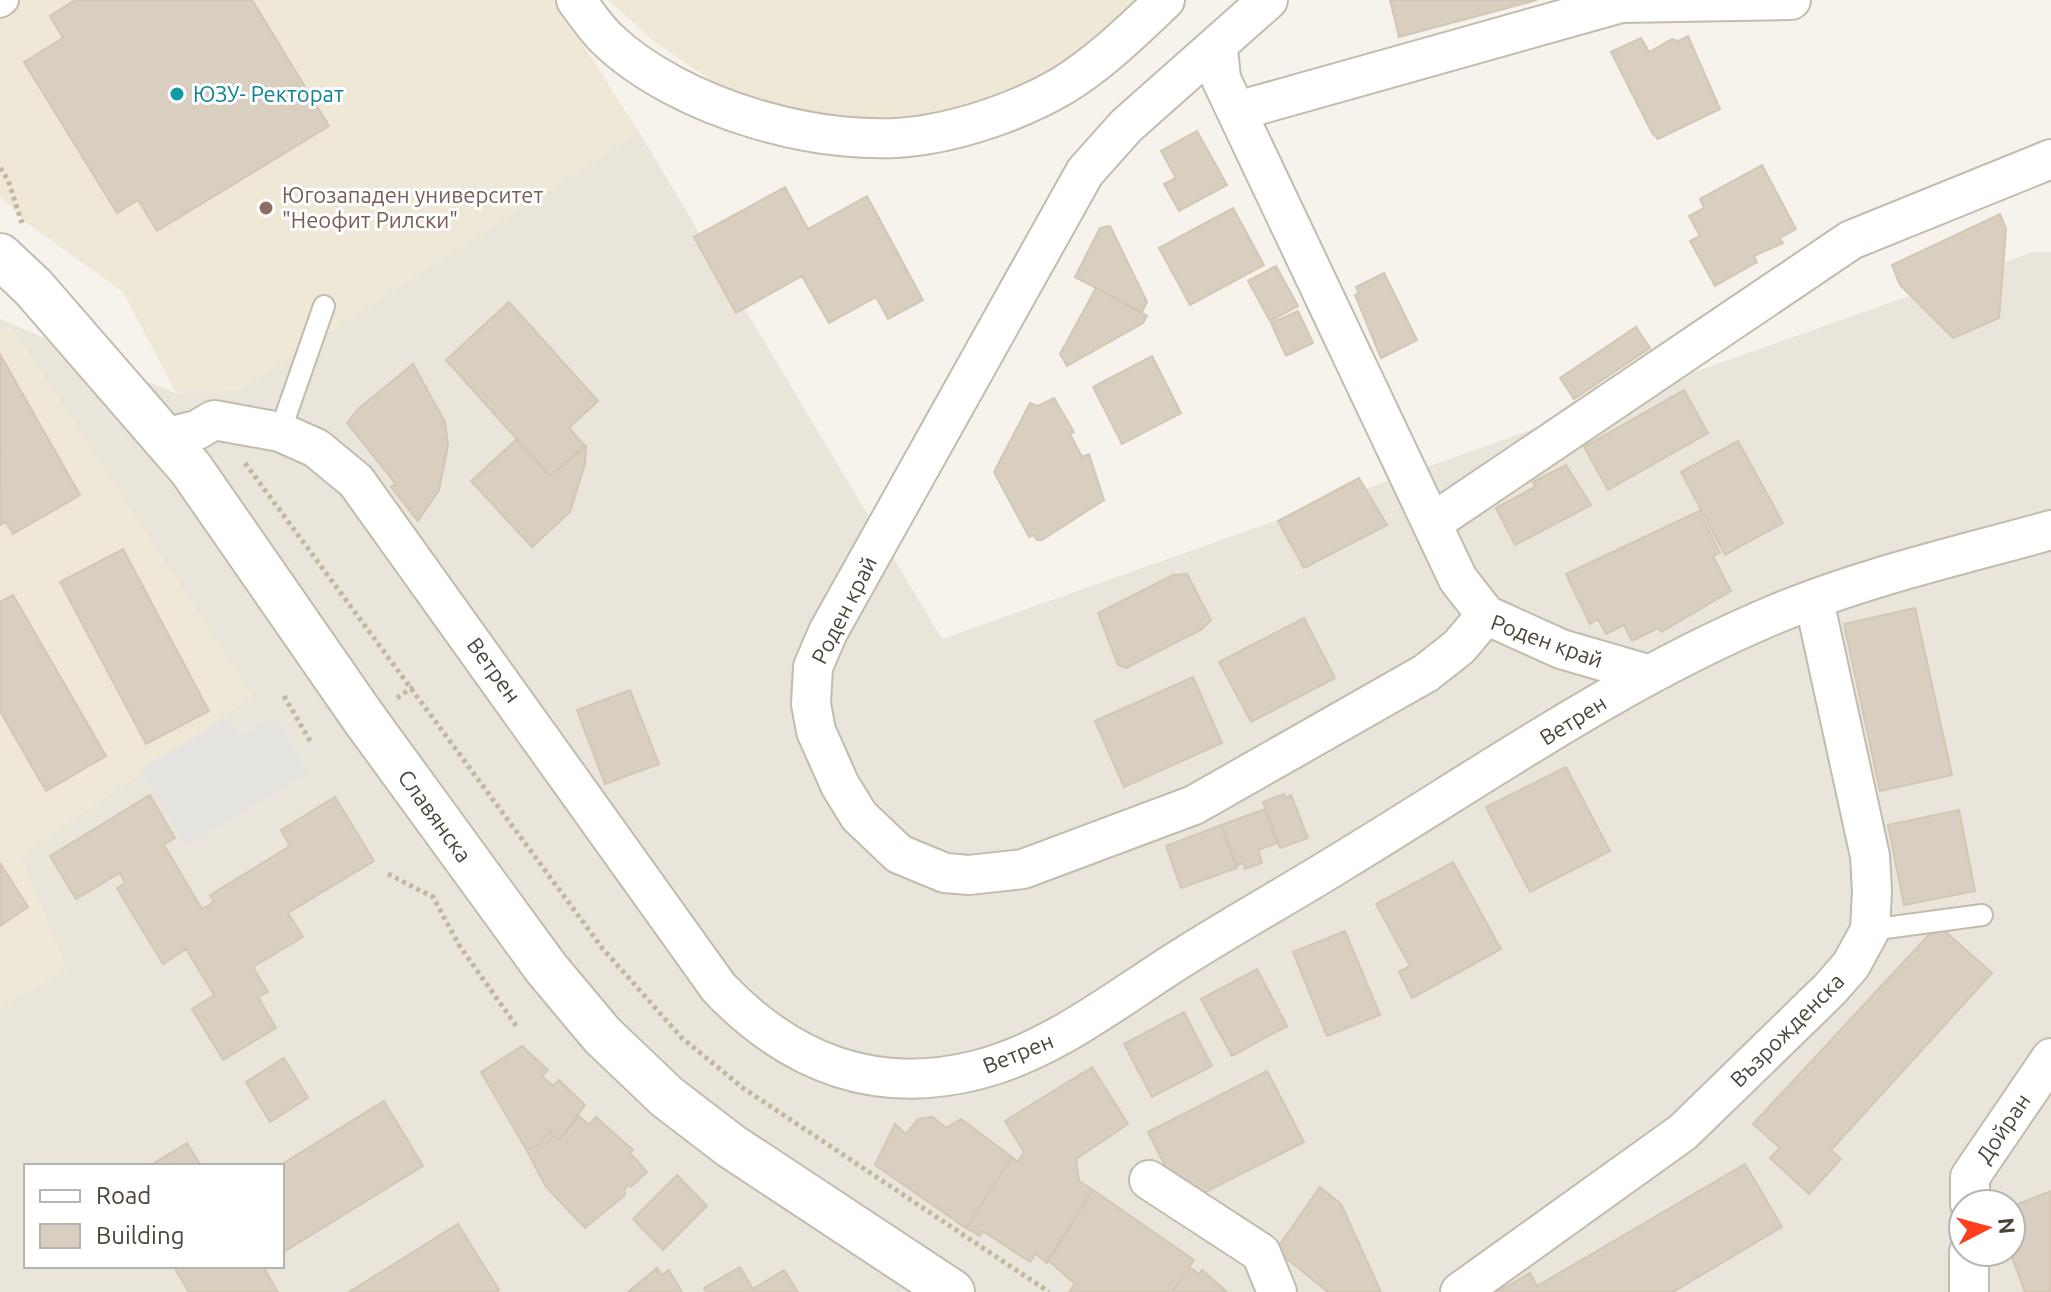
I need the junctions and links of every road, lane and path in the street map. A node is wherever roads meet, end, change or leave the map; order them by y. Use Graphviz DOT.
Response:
graph roads {
  1 [pos="576,0"];
  2 [pos="1165,0"];
  3 [pos="1268,0"];
  4 [pos="1791,0"];
  5 [pos="1218,48"];
  6 [pos="1237,111"];
  7 [pos="2051,159"];
  8 [pos="0,168"];
  9 [pos="8,180"];
  10 [pos="0,256"];
  11 [pos="324,306"];
  12 [pos="280,432"];
  13 [pos="164,438"];
  14 [pos="242,459"];
  15 [pos="1432,523"];
  16 [pos="2051,530"];
  17 [pos="1814,600"];
  18 [pos="1486,615"];
  19 [pos="1647,674"];
  20 [pos="413,687"];
  21 [pos="284,696"];
  22 [pos="395,699"];
  23 [pos="310,741"];
  24 [pos="388,874"];
  25 [pos="1982,915"];
  26 [pos="1870,930"];
  27 [pos="517,1027"];
  28 [pos="2051,1058"];
  29 [pos="1149,1180"];
  30 [pos="1970,1188"];
  31 [pos="1969,1268"];
  32 [pos="952,1292"];
  33 [pos="1049,1292"];
  34 [pos="1277,1292"];
  35 [pos="1460,1292"];
  36 [pos="1969,1292"];
  1 -- 2 [label="street"];
  3 -- 5 [label="street, Роден край"];
  4 -- 6 [label="street"];
  5 -- 6 [label="street"];
  5 -- 18 [label="street, Роден край"];
  6 -- 15 [label="street"];
  7 -- 15 [label="street"];
  8 -- 9 [label="path"];
  10 -- 13 [label="street, Славянска"];
  11 -- 12 [label="lane"];
  12 -- 13 [label="street, Ветрен"];
  12 -- 19 [label="street, Ветрен"];
  13 -- 32 [label="street, Славянска"];
  14 -- 20 [label="path"];
  15 -- 18 [label="street"];
  16 -- 17 [label="street, Ветрен"];
  17 -- 19 [label="street, Ветрен"];
  17 -- 26 [label="street, Възрожденска"];
  18 -- 19 [label="street, Роден край"];
  20 -- 22 [label="path"];
  20 -- 33 [label="path"];
  21 -- 23 [label="path"];
  24 -- 27 [label="path"];
  25 -- 26 [label="lane"];
  26 -- 35 [label="street, Възрожденска"];
  28 -- 30 [label="street, Дойран"];
  29 -- 34 [label="street"];
  31 -- 36 [label="street"];
}
